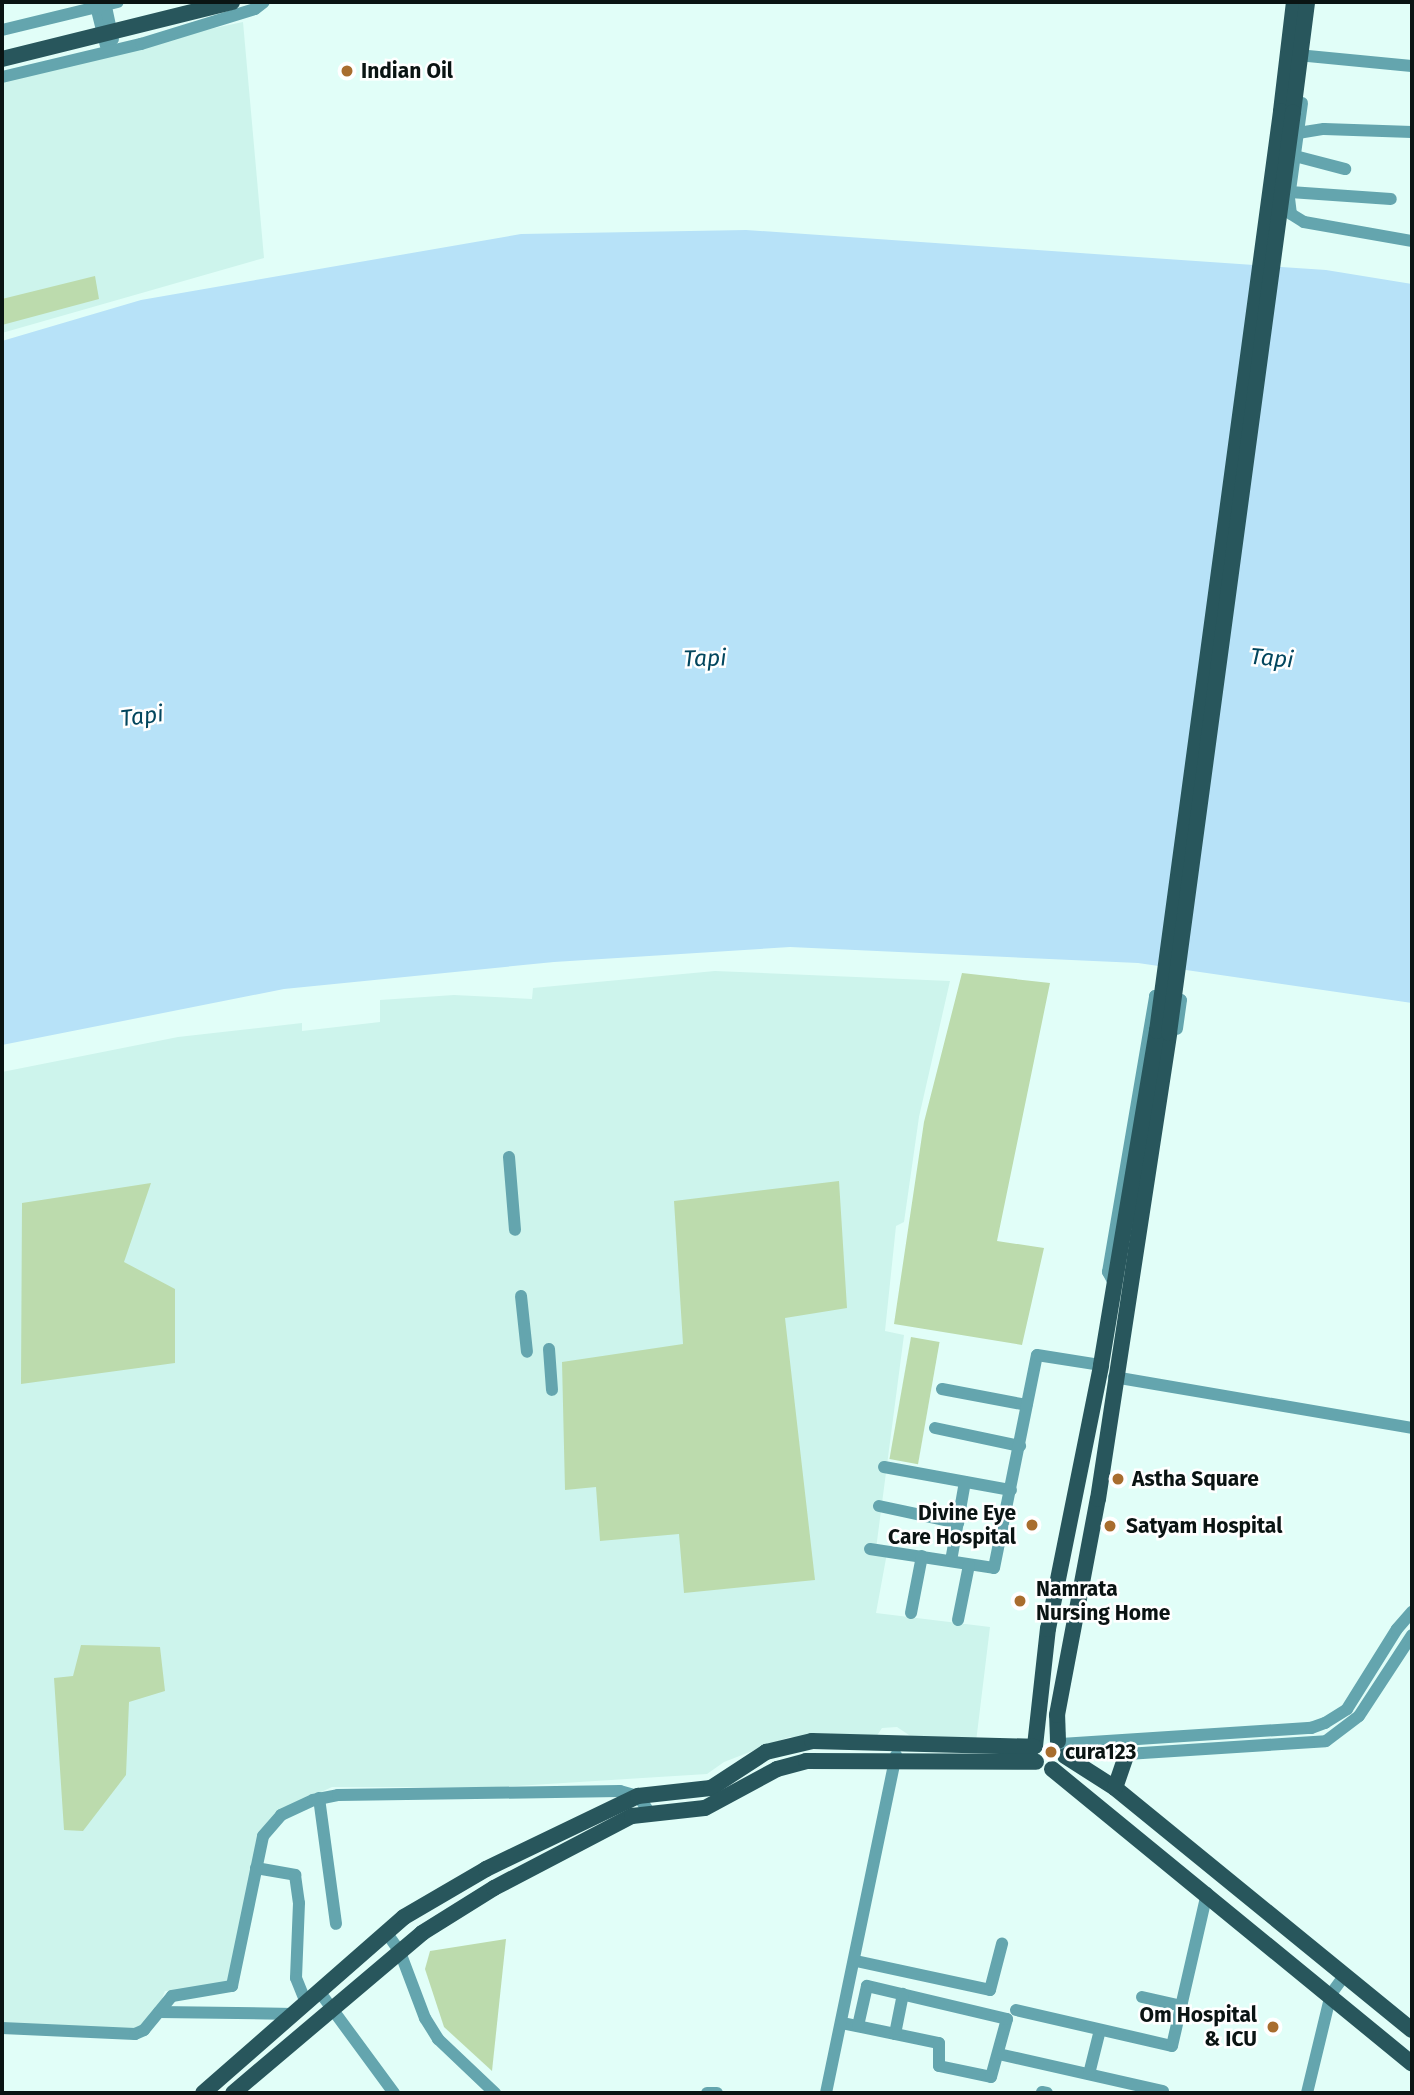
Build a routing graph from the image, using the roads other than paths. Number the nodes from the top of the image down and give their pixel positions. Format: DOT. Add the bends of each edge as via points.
graph roads {
  1 [pos="201,2"];
  2 [pos="232,2"];
  3 [pos="263,2"];
  4 [pos="1294,2"];
  5 [pos="1307,2"];
  6 [pos="1315,2"];
  7 [pos="104,3"];
  8 [pos="2,30"];
  9 [pos="109,45"];
  10 [pos="2,51"];
  11 [pos="1308,56"];
  12 [pos="2,59"];
  13 [pos="1412,66"];
  14 [pos="2,71"];
  15 [pos="2,77"];
  16 [pos="1287,112"];
  17 [pos="1412,132"];
  18 [pos="1298,133"];
  19 [pos="1295,156"];
  20 [pos="1345,169"];
  21 [pos="1290,192"];
  22 [pos="1391,200"];
  23 [pos="1412,241"];
  24 [pos="509,1157"];
  25 [pos="515,1230"];
  26 [pos="1121,1287"];
  27 [pos="521,1296"];
  28 [pos="549,1349"];
  29 [pos="527,1352"];
  30 [pos="1105,1372"];
  31 [pos="942,1389"];
  32 [pos="552,1390"];
  33 [pos="1027,1405"];
  34 [pos="934,1428"];
  35 [pos="1412,1428"];
  36 [pos="1020,1446"];
  37 [pos="884,1467"];
  38 [pos="965,1482"];
  39 [pos="1011,1490"];
  40 [pos="879,1506"];
  41 [pos="958,1523"];
  42 [pos="870,1549"];
  43 [pos="922,1556"];
  44 [pos="951,1561"];
  45 [pos="969,1565"];
  46 [pos="1412,1612"];
  47 [pos="911,1613"];
  48 [pos="958,1620"];
  49 [pos="1412,1635"];
  50 [pos="1183,1737"];
  51 [pos="894,1742"];
  52 [pos="1062,1748"];
  53 [pos="1184,1751"];
  54 [pos="1035,1752"];
  55 [pos="1127,1754"];
  56 [pos="897,1762"];
  57 [pos="1052,1769"];
  58 [pos="1115,1788"];
  59 [pos="638,1796"];
  60 [pos="319,1798"];
  61 [pos="650,1814"];
  62 [pos="256,1868"];
  63 [pos="1207,1893"];
  64 [pos="336,1924"];
  65 [pos="386,1932"];
  66 [pos="1002,1944"];
  67 [pos="400,1952"];
  68 [pos="856,1961"];
  69 [pos="1345,1975"];
  70 [pos="319,1991"];
  71 [pos="903,1994"];
  72 [pos="1331,1994"];
  73 [pos="1142,1997"];
  74 [pos="1182,2007"];
  75 [pos="300,2008"];
  76 [pos="333,2009"];
  77 [pos="1016,2010"];
  78 [pos="159,2012"];
  79 [pos="842,2023"];
  80 [pos="858,2026"];
  81 [pos="2,2028"];
  82 [pos="1100,2030"];
  83 [pos="1412,2030"];
  84 [pos="895,2034"];
  85 [pos="1003,2055"];
  86 [pos="1412,2064"];
  87 [pos="1089,2074"];
  88 [pos="1163,2091"];
  89 [pos="203,2093"];
  90 [pos="233,2093"];
  91 [pos="394,2093"];
  92 [pos="495,2093"];
  93 [pos="707,2093"];
  94 [pos="717,2093"];
  95 [pos="826,2093"];
  96 [pos="1307,2093"];
  1 -- 10 [label="main road"];
  2 -- 12 [label="main road, bridge"];
  3 -- 9 [label="street"];
  3 -- 15 [label="street" via="255,9 141,44"];
  4 -- 16 [label="main road"];
  5 -- 16 [label="main road"];
  6 -- 11 [label="street"];
  7 -- 8 [label="street"];
  7 -- 9 [label="street"];
  9 -- 14 [label="street"];
  11 -- 13 [label="street"];
  11 -- 18 [label="street"];
  16 -- 26 [label="main road, bridge" via="1163,1032"];
  17 -- 18 [label="street" via="1324,129"];
  18 -- 19 [label="street"];
  19 -- 20 [label="street"];
  19 -- 21 [label="street"];
  21 -- 22 [label="street"];
  21 -- 23 [label="street" via="1291,214 1304,222"];
  24 -- 25 [label="street"];
  26 -- 26 [label="street" via="1137,1277 1180,999 1153,998 1108,1272"];
  26 -- 30 [label="main road"];
  27 -- 29 [label="street"];
  28 -- 32 [label="street"];
  30 -- 33 [label="street" via="1039,1354"];
  30 -- 35 [label="street"];
  30 -- 52 [label="main road" via="1098,1499 1057,1715"];
  30 -- 54 [label="main road" via="1048,1629"];
  31 -- 33 [label="street"];
  33 -- 36 [label="street"];
  34 -- 36 [label="street"];
  36 -- 39 [label="street"];
  37 -- 38 [label="street"];
  38 -- 39 [label="street"];
  38 -- 41 [label="street"];
  39 -- 45 [label="street" via="996,1565 992,1570"];
  40 -- 41 [label="street"];
  41 -- 44 [label="street"];
  42 -- 43 [label="street"];
  43 -- 44 [label="street"];
  43 -- 47 [label="street"];
  44 -- 45 [label="street"];
  45 -- 48 [label="street"];
  46 -- 50 [label="street" via="1336,1718 1311,1728"];
  49 -- 53 [label="street" via="1359,1716 1337,1736 1313,1743"];
  50 -- 52 [label="street"];
  50 -- 53 [label="street"];
  51 -- 54 [label="main road"];
  51 -- 56 [label="street"];
  51 -- 59 [label="main road" via="812,1741 783,1746 711,1788"];
  52 -- 54 [label="main road" via="1043,1739"];
  52 -- 55 [label="street"];
  52 -- 57 [label="main road"];
  52 -- 58 [label="main road"];
  53 -- 55 [label="street"];
  54 -- 56 [label="main road"];
  54 -- 57 [label="main road"];
  55 -- 58 [label="main road"];
  56 -- 61 [label="main road" via="806,1760 777,1769 705,1808"];
  56 -- 68 [label="street"];
  57 -- 63 [label="main road"];
  58 -- 69 [label="main road"];
  59 -- 60 [label="street" via="620,1791"];
  59 -- 61 [label="street"];
  59 -- 65 [label="main road" via="486,1869"];
  60 -- 62 [label="street" via="271,1823"];
  60 -- 64 [label="street"];
  61 -- 67 [label="main road" via="632,1816 494,1888"];
  62 -- 75 [label="street" via="295,1875"];
  62 -- 78 [label="street" via="232,1986 176,1994"];
  63 -- 72 [label="main road"];
  63 -- 74 [label="street"];
  65 -- 67 [label="street"];
  65 -- 70 [label="main road"];
  66 -- 68 [label="street" via="990,1990"];
  67 -- 76 [label="main road"];
  67 -- 92 [label="street" via="425,2018 438,2039"];
  68 -- 79 [label="street"];
  69 -- 72 [label="street"];
  69 -- 83 [label="main road"];
  70 -- 75 [label="main road"];
  70 -- 76 [label="street"];
  71 -- 80 [label="street" via="866,1986"];
  71 -- 84 [label="street"];
  71 -- 84 [label="street" via="1006,2018 994,2075 939,2066 939,2043"];
  72 -- 86 [label="main road" via="1359,2024"];
  72 -- 96 [label="street"];
  73 -- 74 [label="street"];
  74 -- 82 [label="street" via="1172,2046"];
  75 -- 78 [label="street"];
  75 -- 89 [label="main road"];
  76 -- 90 [label="main road"];
  76 -- 91 [label="street"];
  77 -- 82 [label="street"];
  78 -- 81 [label="street" via="135,2034"];
  79 -- 80 [label="street"];
  79 -- 95 [label="street"];
  80 -- 84 [label="street"];
  82 -- 87 [label="street"];
  85 -- 87 [label="street"];
  87 -- 88 [label="street"];
  93 -- 94 [label="street"];
}
